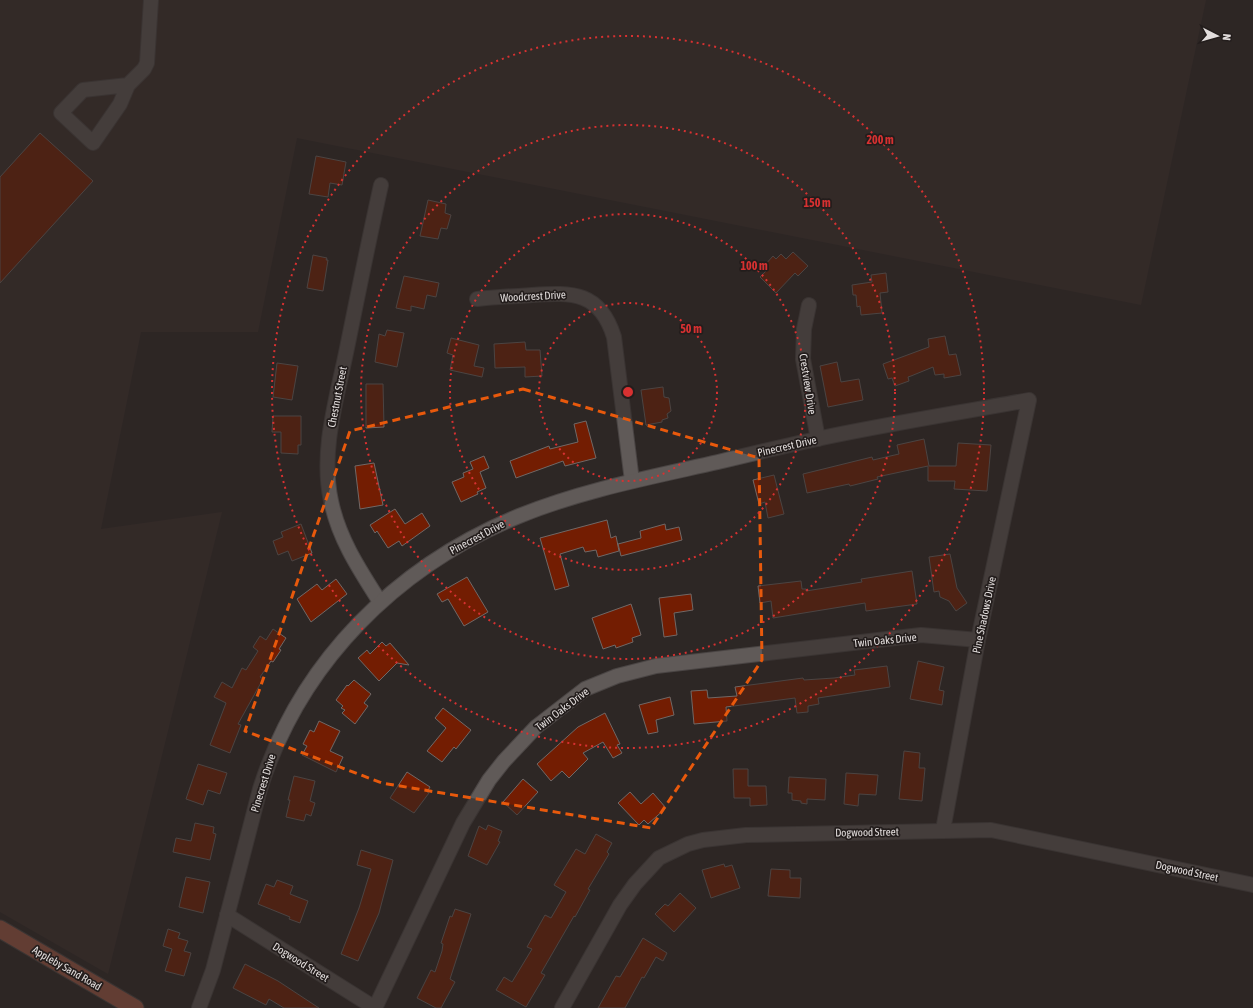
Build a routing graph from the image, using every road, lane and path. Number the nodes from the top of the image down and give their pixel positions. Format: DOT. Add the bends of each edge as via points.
graph roads {
  1 [pos="151,0"];
  2 [pos="128,85"];
  3 [pos="380,184"];
  4 [pos="477,299"];
  5 [pos="809,305"];
  6 [pos="1029,400"];
  7 [pos="818,439"];
  8 [pos="632,481"];
  9 [pos="380,602"];
  10 [pos="978,640"];
  11 [pos="943,830"];
  12 [pos="1253,885"];
  13 [pos="227,915"];
  14 [pos="0,929"];
  15 [pos="135,1008"];
  16 [pos="199,1008"];
  17 [pos="375,1008"];
  18 [pos="562,1008"];
  1 -- 2 [label="street" via="146,63 144,69"];
  2 -- 2 [label="street" via="83,90 61,113 93,144 120,104"];
  3 -- 9 [label="street, Chestnut Street" via="333,415 327,466 331,501 341,535"];
  4 -- 8 [label="street, Woodcrest Drive" via="570,294 590,301 606,316 614,337"];
  5 -- 7 [label="street, Crestview Drive" via="804,329 803,359"];
  6 -- 7 [label="street, Pinecrest Drive"];
  6 -- 10 [label="street, Pine Shadows Drive"];
  7 -- 8 [label="street, Pinecrest Drive"];
  8 -- 9 [label="street, Pinecrest Drive" via="521,515 492,528 428,564"];
  9 -- 13 [label="street, Pinecrest Drive" via="324,664 281,732 260,789"];
  10 -- 11 [label="street, Pine Shadows Drive"];
  10 -- 17 [label="street, Twin Oaks Drive" via="921,635 656,666 617,676 585,689 536,727 489,780 462,823"];
  11 -- 12 [label="street, Dogwood Street" via="1004,832"];
  11 -- 18 [label="street, Dogwood Street" via="746,835 703,840 672,851 659,858 620,905"];
  13 -- 16 [label="street, Pinecrest Drive" via="213,970"];
  13 -- 17 [label="street, Dogwood Street"];
  14 -- 15 [label="main road, Appleby Sand Road"];
}
